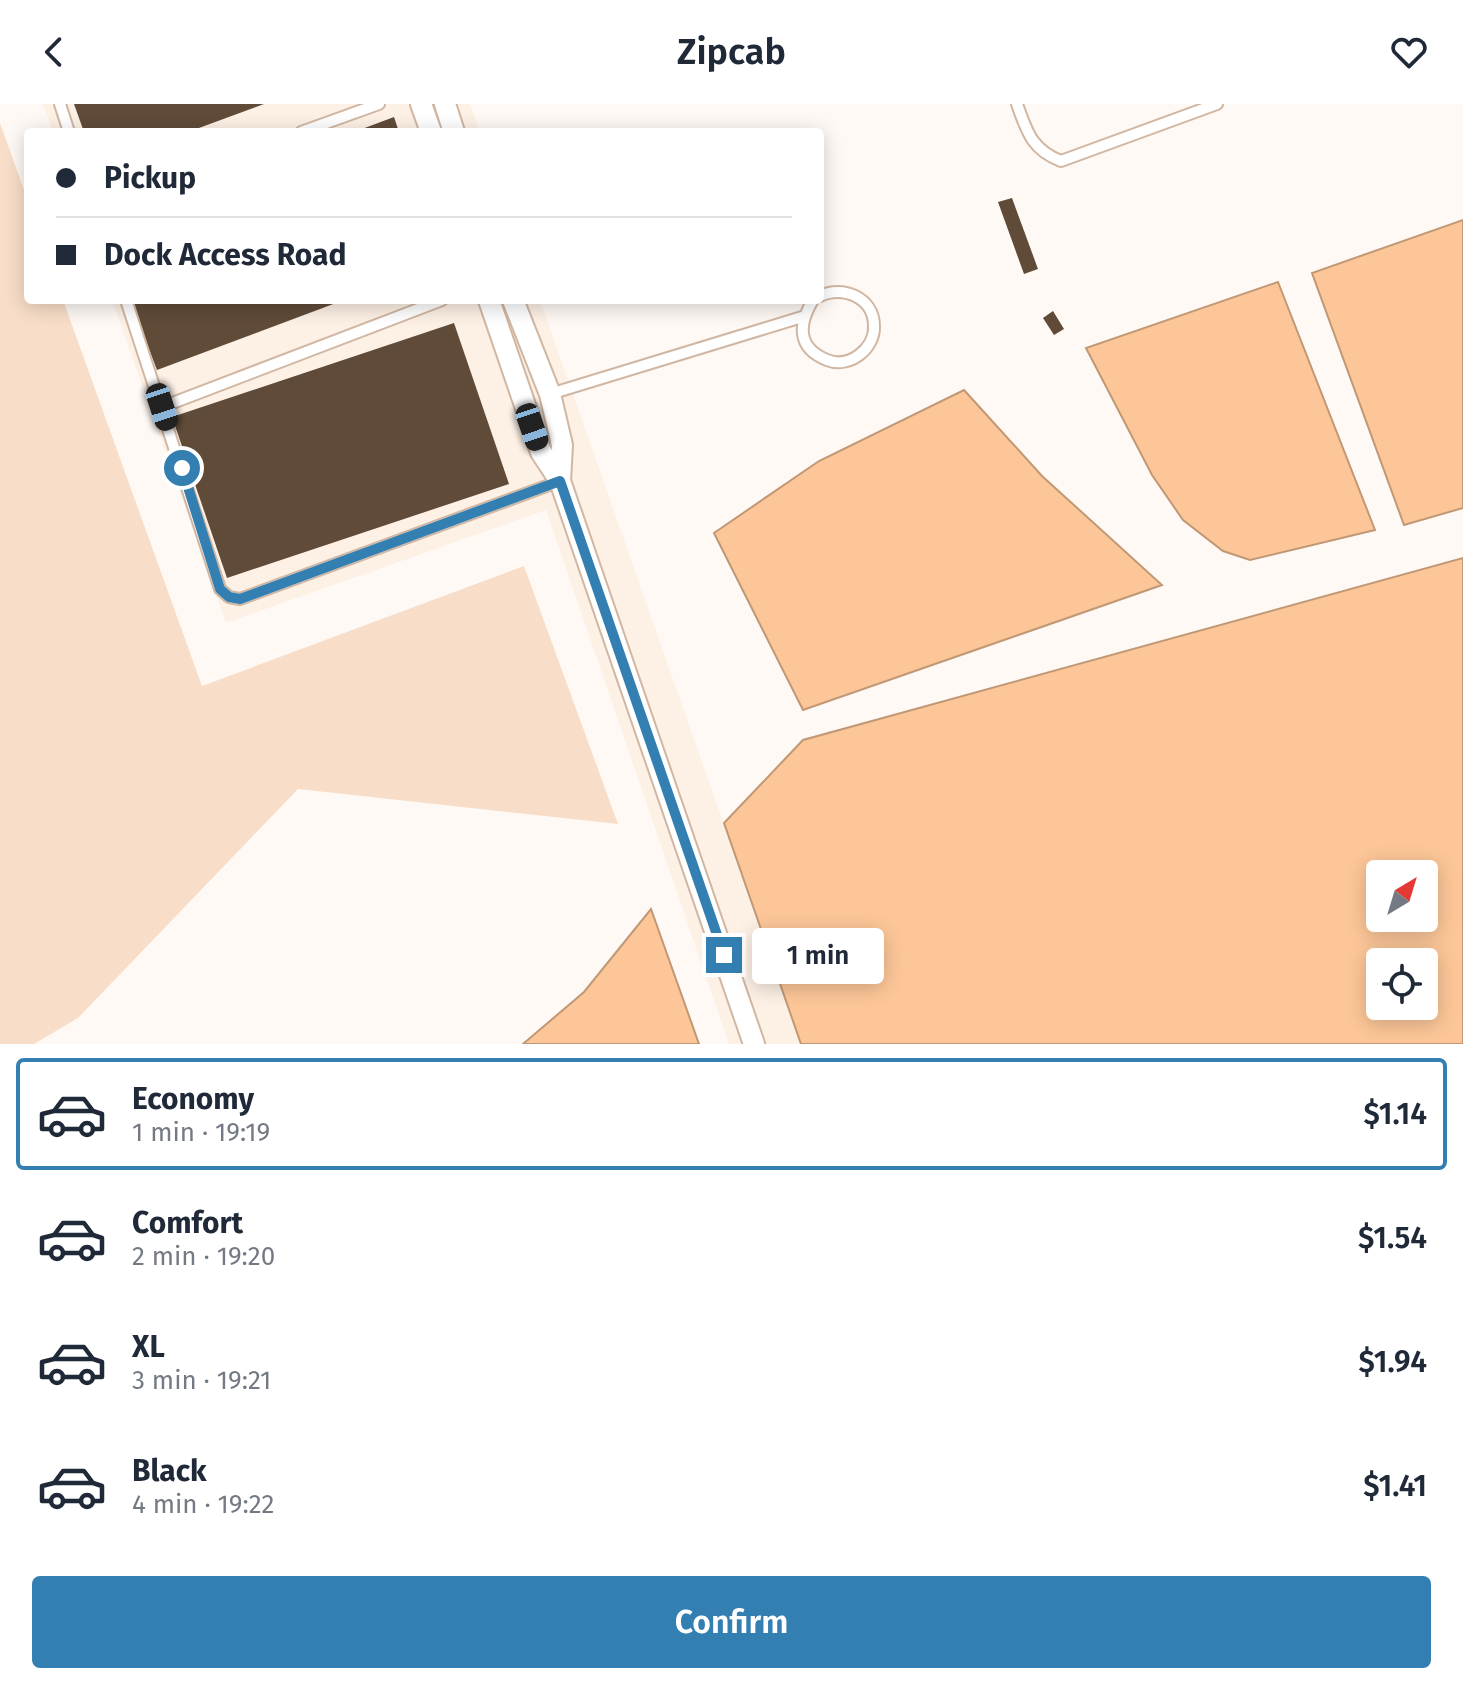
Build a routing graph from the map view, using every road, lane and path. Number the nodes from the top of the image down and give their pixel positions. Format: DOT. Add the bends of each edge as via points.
graph roads {
  1 [pos="60,104"];
  2 [pos="379,104"];
  3 [pos="421,104"];
  4 [pos="445,104"];
  5 [pos="1017,104"];
  6 [pos="1217,104"];
  7 [pos="68,128"];
  8 [pos="312,128"];
  9 [pos="430,128"];
  10 [pos="453,128"];
  11 [pos="824,294"];
  12 [pos="127,304"];
  13 [pos="432,304"];
  14 [pos="490,304"];
  15 [pos="515,304"];
  16 [pos="810,304"];
  17 [pos="802,317"];
  18 [pos="550,394"];
  19 [pos="162,407"];
  20 [pos="560,481"];
  21 [pos="754,1044"];
  1 -- 7 [label="lane"];
  2 -- 8 [label="lane"];
  3 -- 9 [label="street"];
  4 -- 10 [label="street"];
  5 -- 6 [label="lane" via="1030,141 1061,161"];
  11 -- 17 [label="lane" via="852,293 868,306 874,326 869,346 854,359 834,363 815,355 803,338"];
  12 -- 19 [label="lane"];
  13 -- 19 [label="lane"];
  14 -- 20 [label="street" via="541,452"];
  15 -- 18 [label="street"];
  16 -- 17 [label="lane"];
  17 -- 18 [label="lane"];
  18 -- 20 [label="street" via="562,445"];
  19 -- 20 [label="lane" via="220,589 229,597 240,599"];
  20 -- 21 [label="street"];
}
